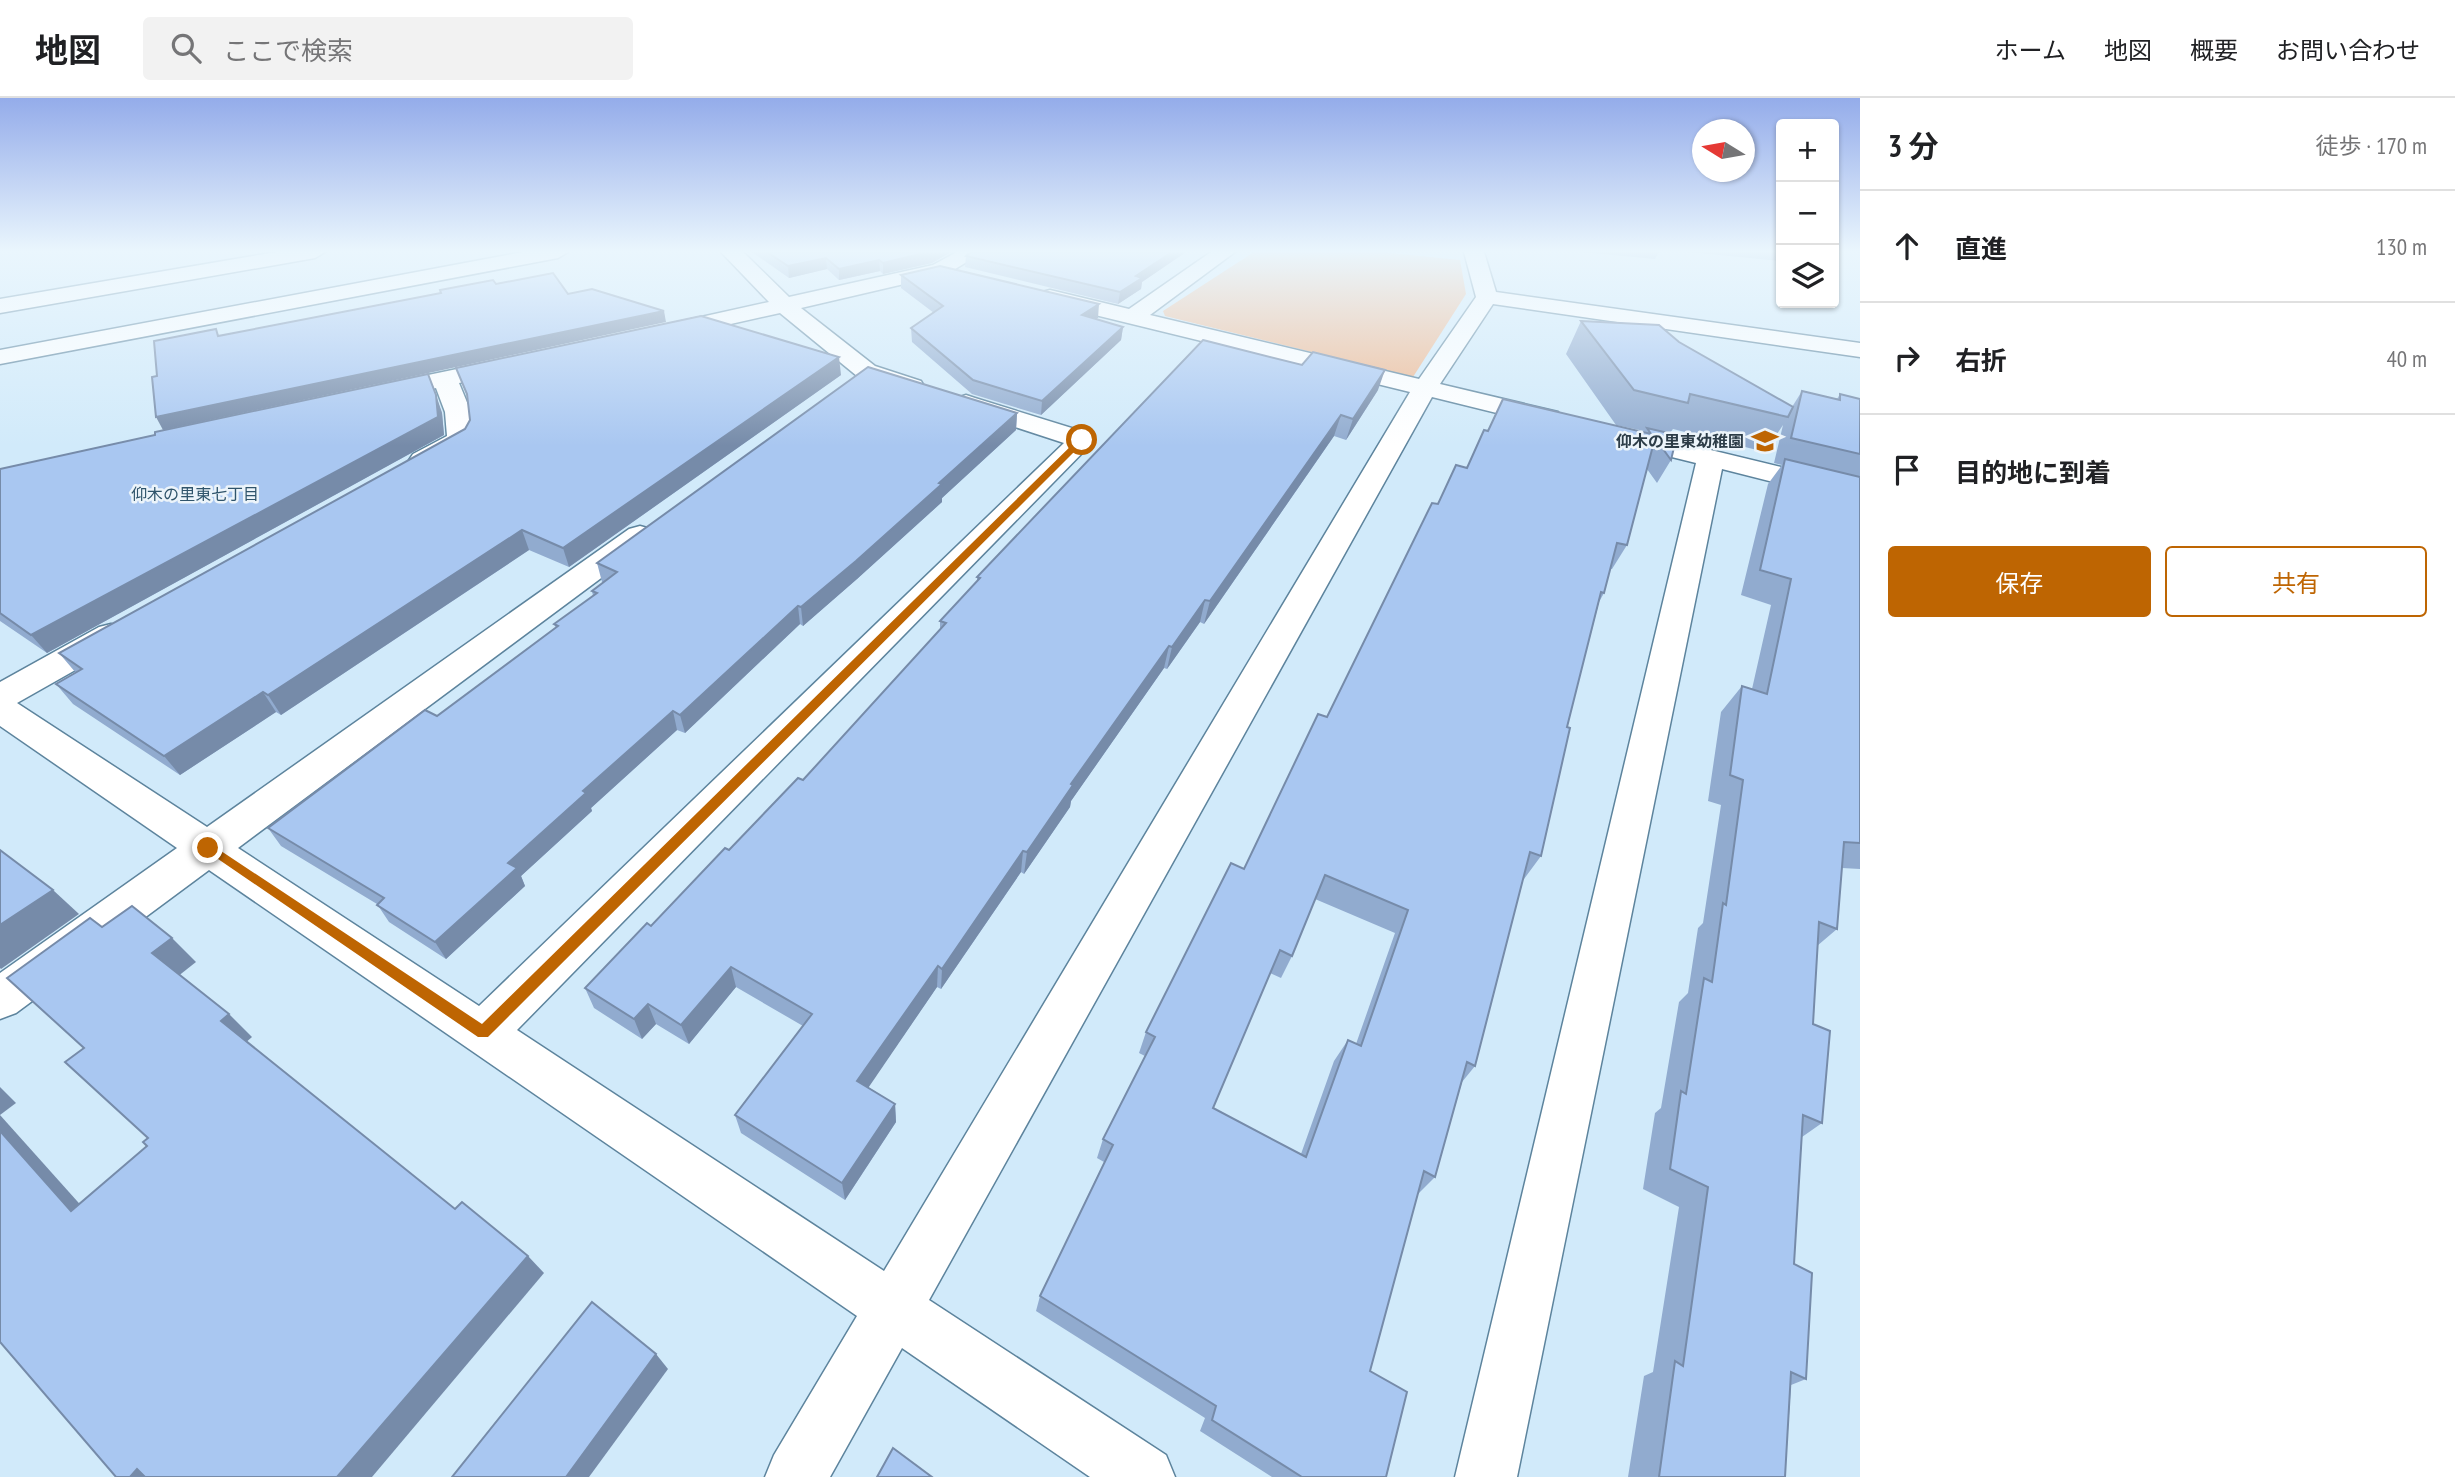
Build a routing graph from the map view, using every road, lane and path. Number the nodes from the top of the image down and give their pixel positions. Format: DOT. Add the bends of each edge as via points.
graph roads {
  1 [pos="218,316"];
  2 [pos="736,316"];
  3 [pos="795,316"];
  4 [pos="1125,316"];
  5 [pos="1474,316"];
  6 [pos="1623,316"];
  7 [pos="1131,318"];
  8 [pos="635,338"];
  9 [pos="1860,350"];
  10 [pos="0,357"];
  11 [pos="527,361"];
  12 [pos="445,379"];
  13 [pos="1425,388"];
  14 [pos="351,399"];
  15 [pos="1568,423"];
  16 [pos="1607,433"];
  17 [pos="1711,458"];
  18 [pos="401,473"];
  19 [pos="1860,495"];
  20 [pos="665,517"];
  21 [pos="134,622"];
  22 [pos="0,697"];
  23 [pos="0,709"];
  24 [pos="208,848"];
  25 [pos="0,999"];
  26 [pos="483,1033"];
  27 [pos="895,1310"];
  28 [pos="796,1477"];
  29 [pos="1144,1477"];
  30 [pos="1486,1477"];
  1 -- 10 [label="street"];
  2 -- 8 [label="street"];
  3 -- 26 [label="street" via="855,379 1082,440"];
  4 -- 7 [label="street"];
  5 -- 13 [label="street"];
  6 -- 9 [label="street"];
  7 -- 13 [label="street"];
  11 -- 12 [label="street"];
  12 -- 14 [label="street"];
  12 -- 18 [label="street" via="458,412 461,439"];
  13 -- 15 [label="street"];
  13 -- 27 [label="street"];
  16 -- 17 [label="street"];
  17 -- 19 [label="street"];
  17 -- 30 [label="street"];
  20 -- 24 [label="street"];
  21 -- 22 [label="street"];
  23 -- 24 [label="street"];
  24 -- 25 [label="street"];
  24 -- 26 [label="street"];
  26 -- 27 [label="street"];
  27 -- 28 [label="street"];
  27 -- 29 [label="street"];
}
